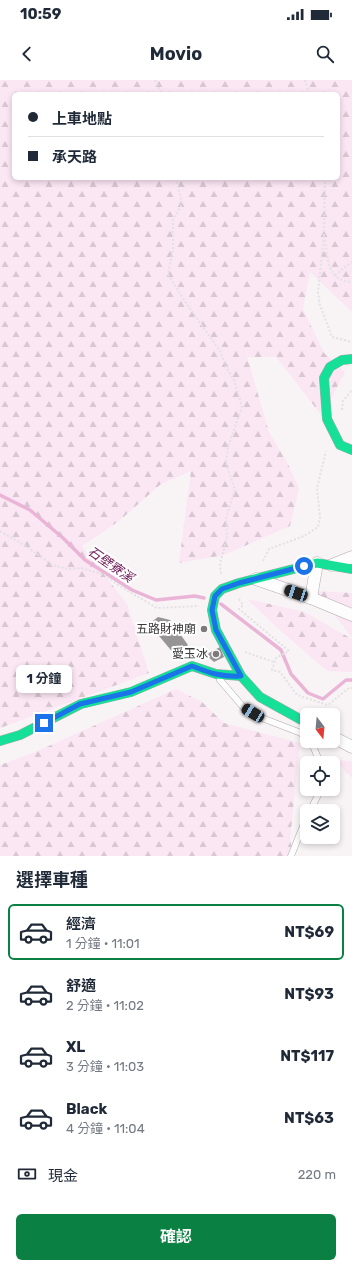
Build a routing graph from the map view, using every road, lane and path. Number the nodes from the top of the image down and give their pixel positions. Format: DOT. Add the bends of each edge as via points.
graph roads {
  1 [pos="155,80"];
  2 [pos="305,80"];
  3 [pos="161,92"];
  4 [pos="308,92"];
  5 [pos="176,180"];
  6 [pos="325,180"];
  7 [pos="324,236"];
  8 [pos="352,262"];
  9 [pos="335,275"];
  10 [pos="352,282"];
  11 [pos="352,342"];
  12 [pos="352,359"];
  13 [pos="352,390"];
  14 [pos="342,412"];
  15 [pos="333,432"];
  16 [pos="352,450"];
  17 [pos="0,531"];
  18 [pos="352,557"];
  19 [pos="316,563"];
  20 [pos="332,565"];
  21 [pos="352,569"];
  22 [pos="254,578"];
  23 [pos="222,589"];
  24 [pos="310,598"];
  25 [pos="239,609"];
  26 [pos="212,610"];
  27 [pos="352,615"];
  28 [pos="227,650"];
  29 [pos="274,662"];
  30 [pos="216,674"];
  31 [pos="241,676"];
  32 [pos="352,688"];
  33 [pos="300,719"];
  34 [pos="300,733"];
  35 [pos="340,741"];
  36 [pos="0,742"];
  37 [pos="352,747"];
  38 [pos="300,834"];
  39 [pos="291,856"];
  1 -- 3 [label="path"];
  2 -- 4 [label="path"];
  5 -- 23 [label="path" via="182,204 173,220 173,248 168,274 220,351 234,380 242,407 228,447 226,462 235,490 226,518 227,537 220,564"];
  6 -- 7 [label="path"];
  7 -- 9 [label="path" via="329,268"];
  7 -- 11 [label="path" via="318,292 320,305 332,337"];
  8 -- 9 [label="path"];
  9 -- 10 [label="path" via="343,282"];
  12 -- 15 [label="street" via="342,360 330,367 324,378 327,419"];
  13 -- 14 [label="path" via="343,401"];
  15 -- 16 [label="street" via="340,445"];
  15 -- 22 [label="path" via="316,488 320,518 318,527 304,536 269,549"];
  17 -- 26 [label="path" via="52,565 68,569 81,568 105,575 157,608 198,605"];
  18 -- 20 [label="street"];
  19 -- 20 [label="street"];
  19 -- 22 [label="street"];
  19 -- 24 [label="street"];
  20 -- 21 [label="street"];
  22 -- 23 [label="street"];
  22 -- 24 [label="street"];
  23 -- 26 [label="street" via="215,596"];
  24 -- 27 [label="street"];
  25 -- 29 [label="path" via="289,651 276,658"];
  26 -- 28 [label="street" via="216,630"];
  28 -- 29 [label="path" via="235,646 240,653"];
  28 -- 31 [label="street"];
  29 -- 32 [label="path" via="272,670 280,672 297,695 328,706"];
  30 -- 31 [label="street" via="226,677"];
  30 -- 34 [label="lane" via="244,708"];
  30 -- 36 [label="street" via="192,666 131,692 80,704 20,735"];
  31 -- 33 [label="street" via="260,697"];
  35 -- 37 [label="street"];
  38 -- 39 [label="lane"];
}
